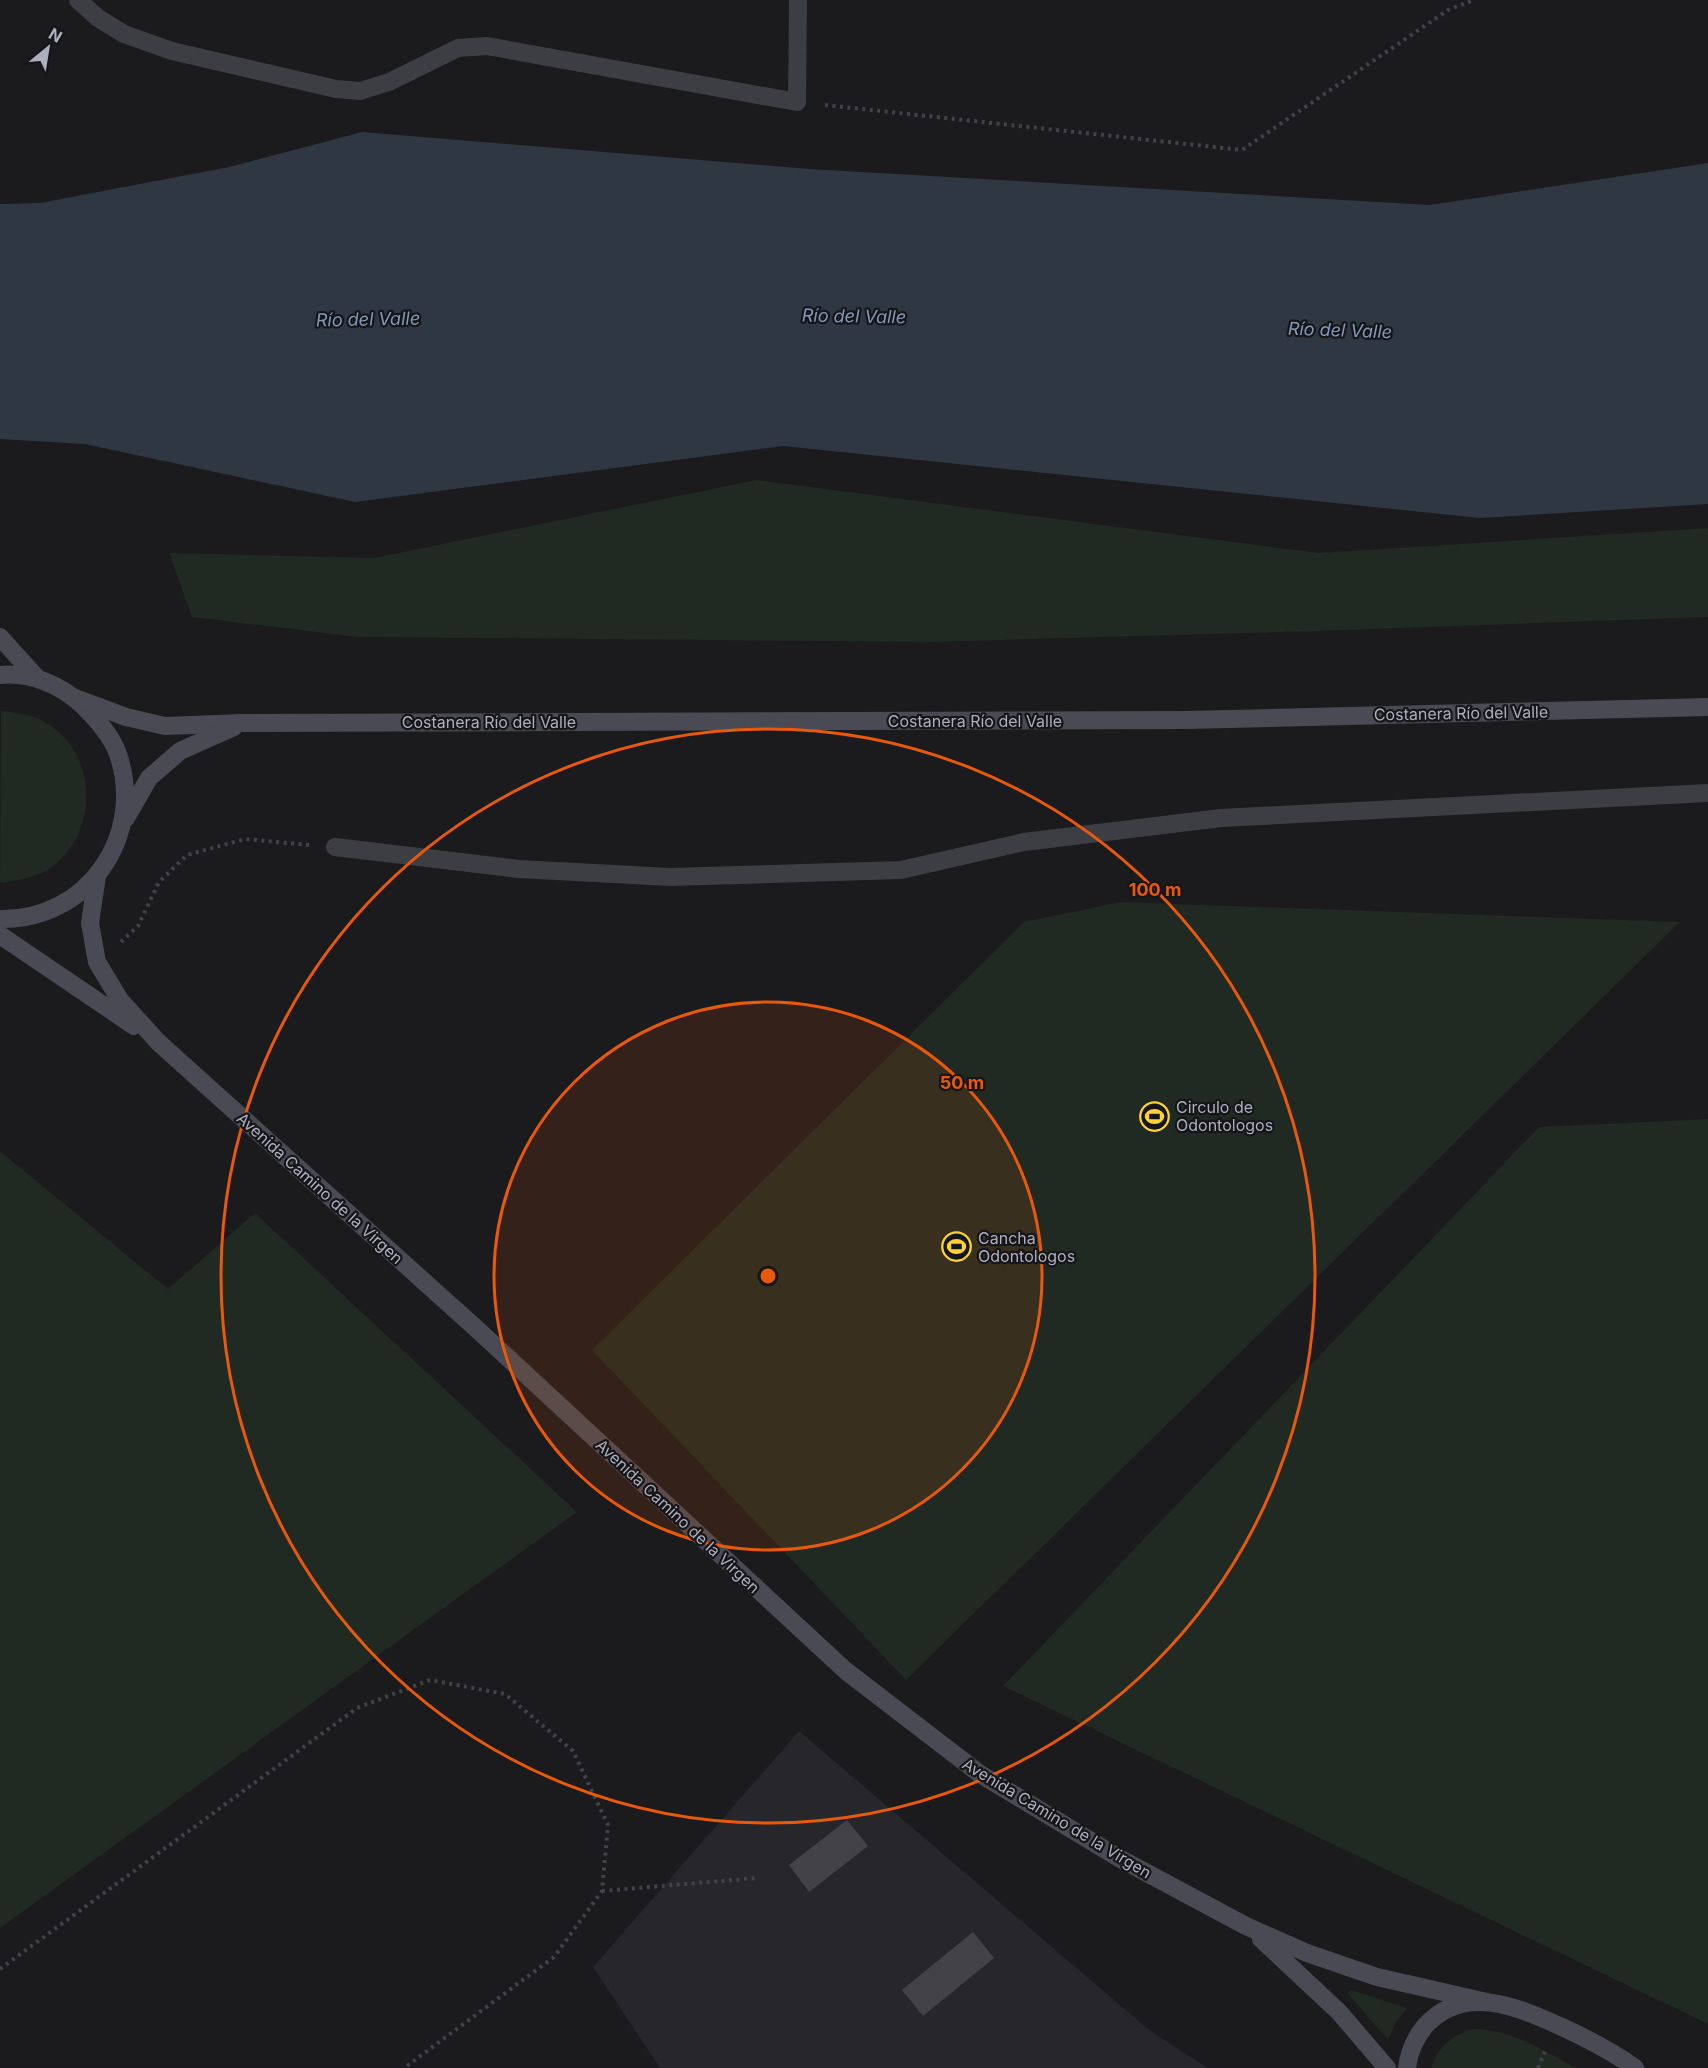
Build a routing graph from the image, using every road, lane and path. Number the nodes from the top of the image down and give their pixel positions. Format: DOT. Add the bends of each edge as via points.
graph roads {
  1 [pos="78,0"];
  2 [pos="798,0"];
  3 [pos="1474,0"];
  4 [pos="797,102"];
  5 [pos="0,637"];
  6 [pos="0,675"];
  7 [pos="38,679"];
  8 [pos="75,698"];
  9 [pos="1708,707"];
  10 [pos="242,723"];
  11 [pos="1708,793"];
  12 [pos="123,822"];
  13 [pos="335,847"];
  14 [pos="97,876"];
  15 [pos="0,919"];
  16 [pos="0,935"];
  17 [pos="98,962"];
  18 [pos="158,1042"];
  19 [pos="757,1878"];
  20 [pos="602,1892"];
  21 [pos="1246,1926"];
  22 [pos="0,1970"];
  23 [pos="1487,2002"];
  24 [pos="404,2068"];
  25 [pos="1387,2068"];
  26 [pos="1407,2068"];
  27 [pos="1635,2068"];
  1 -- 4 [label="street" via="124,34 172,51 336,89 360,91 390,82 458,48 487,46"];
  2 -- 4 [label="street"];
  3 -- 4 [label="path" via="1448,10 1242,150"];
  5 -- 7 [label="main road"];
  6 -- 7 [label="main road"];
  7 -- 8 [label="main road"];
  8 -- 10 [label="main road, Costanera Río del Valle" via="165,726"];
  8 -- 12 [label="main road" via="100,723 117,753 125,787"];
  9 -- 10 [label="main road, Costanera Río del Valle" via="1176,720"];
  10 -- 12 [label="main road, Costanera Río del Valle" via="180,751 149,778"];
  11 -- 13 [label="street" via="1221,818 1024,842 901,870 670,877 519,869"];
  12 -- 14 [label="main road" via="113,851"];
  13 -- 17 [label="path" via="245,839 187,855 159,882 138,926"];
  14 -- 15 [label="main road" via="70,900 38,915"];
  14 -- 17 [label="main road, Avenida Camino de la Virgen" via="90,923"];
  16 -- 18 [label="main road, Avenida Camino de la Virgen"];
  17 -- 18 [label="main road, Avenida Camino de la Virgen" via="120,1000"];
  18 -- 21 [label="main road, Avenida Camino de la Virgen" via="479,1331 846,1671 980,1774 1119,1858"];
  19 -- 20 [label="path"];
  20 -- 22 [label="path" via="608,1825 573,1751 505,1694 430,1680 357,1708"];
  20 -- 24 [label="path" via="554,1957"];
  21 -- 23 [label="main road, Avenida Camino de la Virgen" via="1307,1953 1377,1977"];
  21 -- 25 [label="main road, Avenida Camino de la Virgen" via="1340,2013"];
  23 -- 26 [label="main road" via="1466,2003 1431,2019 1412,2046"];
  23 -- 27 [label="main road, Avenida Camino de la Virgen" via="1532,2013 1592,2041"];
}
